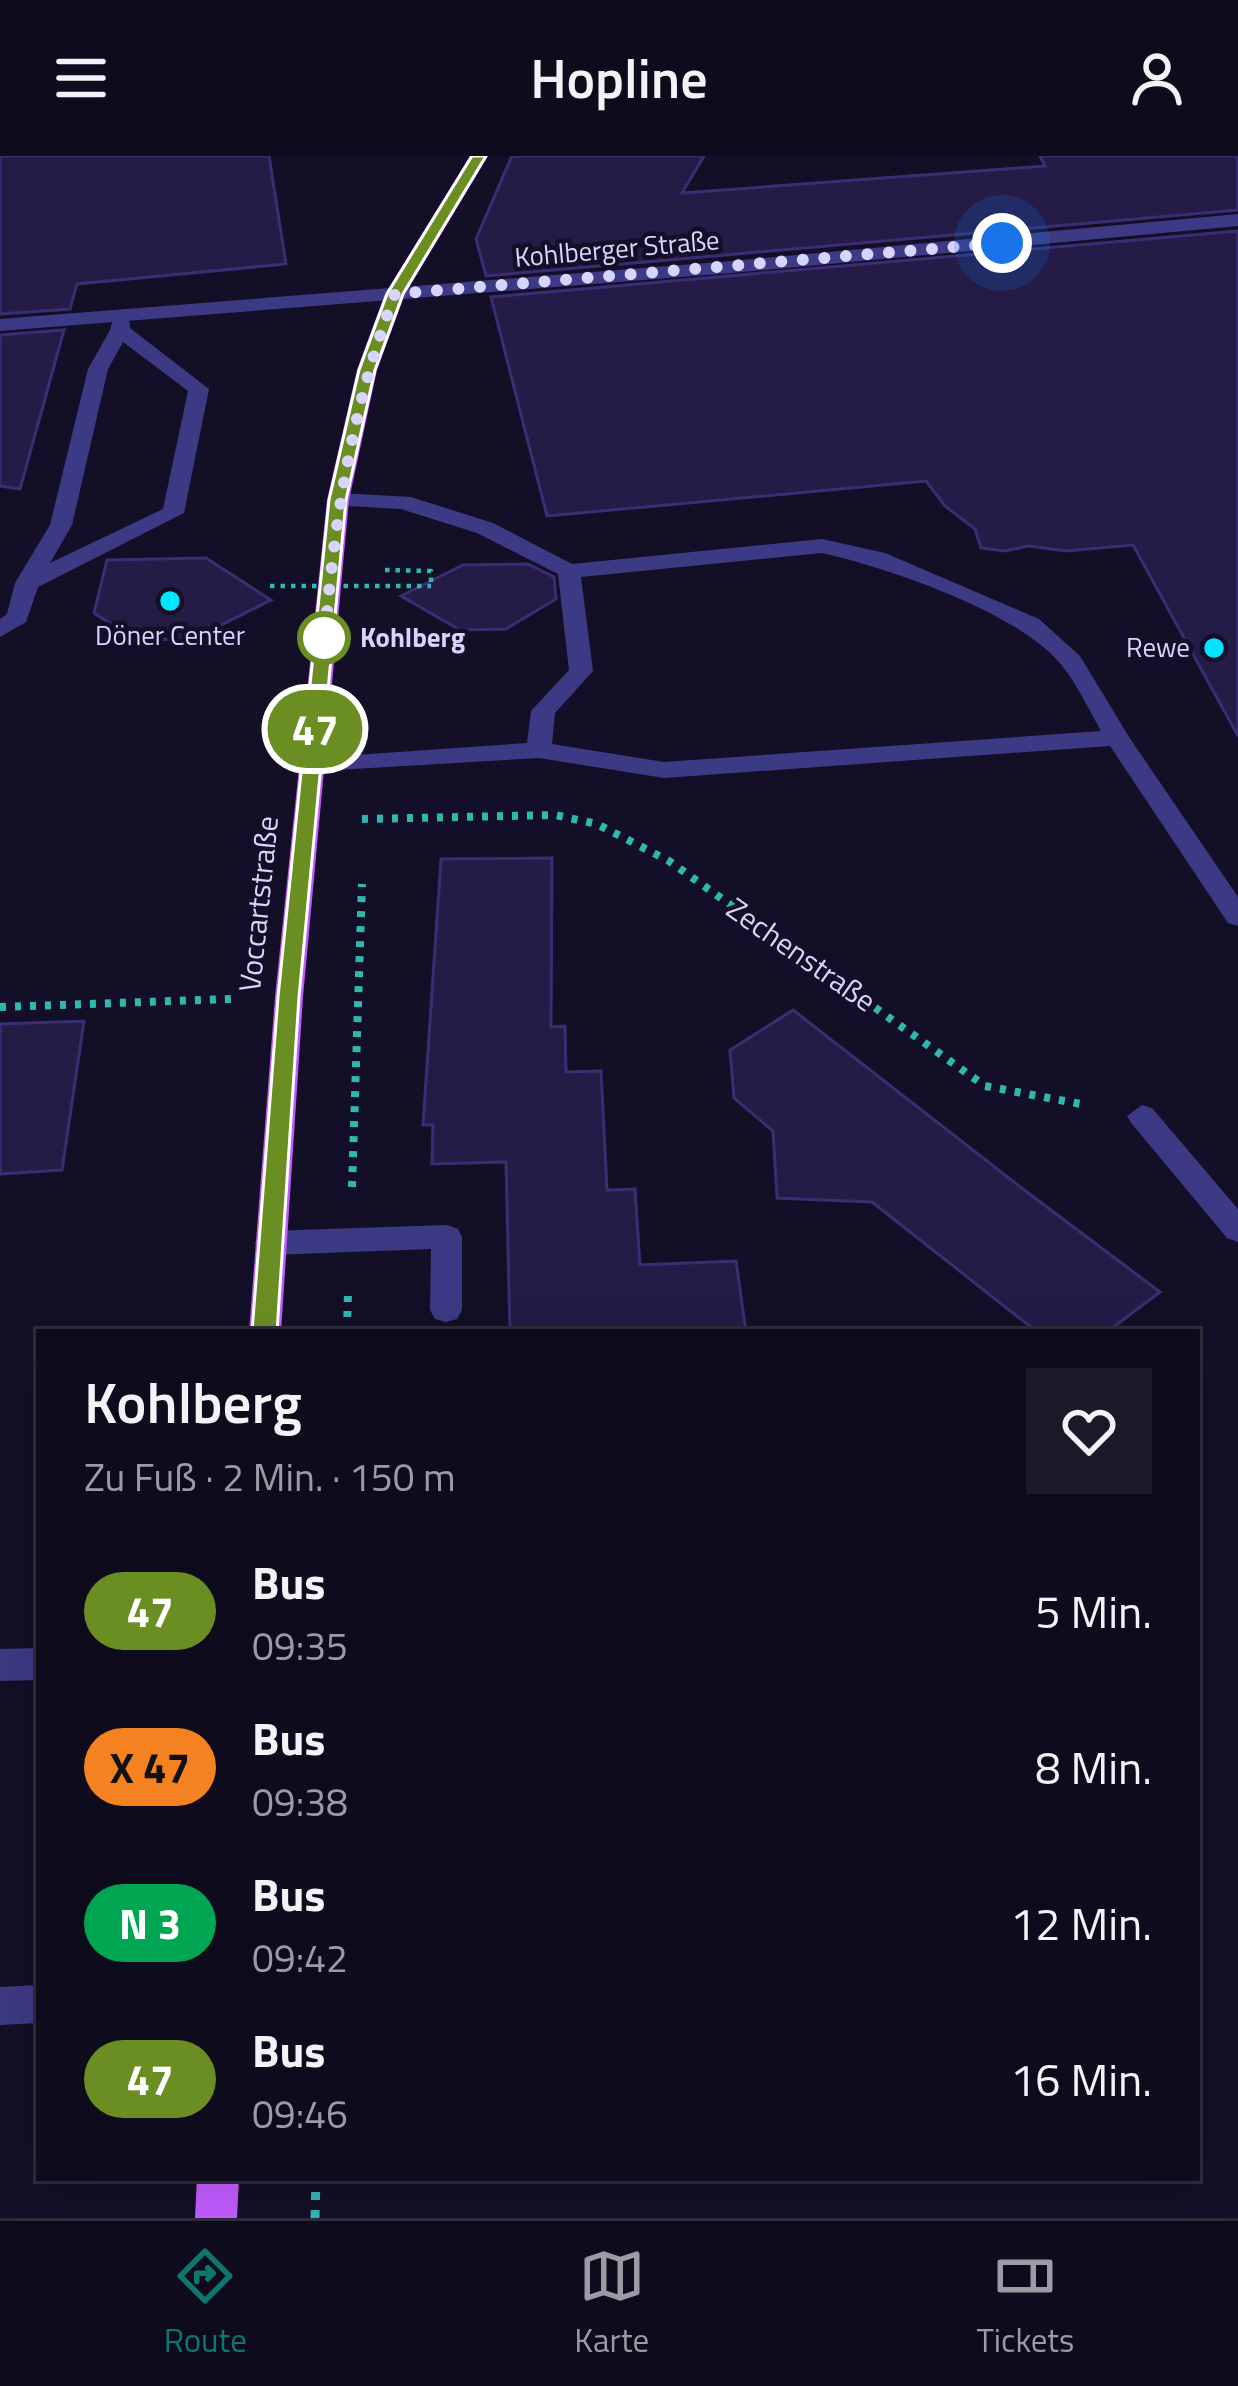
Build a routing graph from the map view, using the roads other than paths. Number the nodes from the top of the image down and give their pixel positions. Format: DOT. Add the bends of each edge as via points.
graph roads {
  1 [pos="479,156"];
  2 [pos="1238,220"];
  3 [pos="395,294"];
  4 [pos="121,323"];
  5 [pos="0,325"];
  6 [pos="338,500"];
  7 [pos="568,571"];
  8 [pos="27,583"];
  9 [pos="0,631"];
  10 [pos="1117,738"];
  11 [pos="539,750"];
  12 [pos="312,766"];
  13 [pos="1238,917"];
  14 [pos="1142,1116"];
  15 [pos="1238,1230"];
  16 [pos="270,1243"];
  17 [pos="446,1310"];
  18 [pos="265,1329"];
  19 [pos="36,1664"];
  20 [pos="0,1666"];
  21 [pos="36,2004"];
  22 [pos="0,2006"];
  23 [pos="218,2181"];
  24 [pos="216,2218"];
  1 -- 3 [label="main road, Voccartstraße"];
  2 -- 3 [label="street, Kohlberger Straße"];
  3 -- 4 [label="street, Kohlberger Straße"];
  3 -- 6 [label="main road, Voccartstraße" via="367,370"];
  4 -- 5 [label="street, Kohlberger Straße"];
  4 -- 8 [label="street" via="98,369 62,525"];
  4 -- 8 [label="street" via="199,389 173,513"];
  6 -- 7 [label="street" via="403,502 485,528"];
  6 -- 12 [label="main road, Voccartstraße"];
  7 -- 10 [label="street" via="822,545 877,558 1031,624 1072,661"];
  7 -- 11 [label="street" via="581,670 542,711"];
  8 -- 9 [label="street" via="18,617"];
  10 -- 11 [label="street" via="664,770"];
  10 -- 13 [label="street"];
  11 -- 12 [label="street"];
  12 -- 16 [label="main road, Voccartstraße"];
  14 -- 15 [label="street"];
  16 -- 17 [label="street" via="447,1237"];
  16 -- 18 [label="main road, Voccartstraße"];
  19 -- 20 [label="street"];
  21 -- 22 [label="street"];
  23 -- 24 [label="main road"];
}
